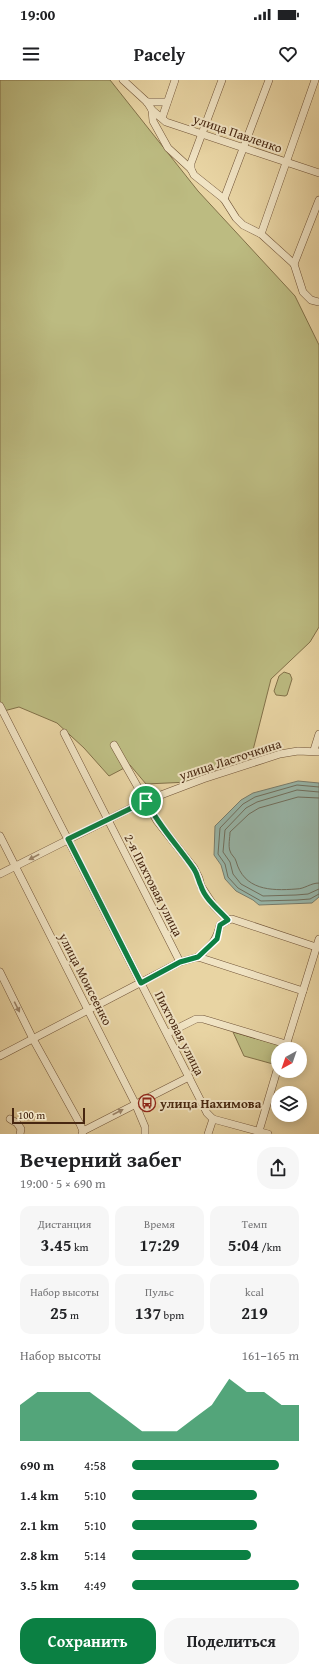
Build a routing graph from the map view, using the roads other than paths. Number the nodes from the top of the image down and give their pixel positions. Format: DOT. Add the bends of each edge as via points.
graph roads {
  1 [pos="175,80"];
  2 [pos="222,80"];
  3 [pos="268,80"];
  4 [pos="315,80"];
  5 [pos="126,81"];
  6 [pos="147,102"];
  7 [pos="167,102"];
  8 [pos="152,110"];
  9 [pos="162,118"];
  10 [pos="202,134"];
  11 [pos="244,148"];
  12 [pos="286,162"];
  13 [pos="191,169"];
  14 [pos="319,173"];
  15 [pos="224,199"];
  16 [pos="319,200"];
  17 [pos="261,234"];
  18 [pos="294,264"];
  19 [pos="319,302"];
  20 [pos="0,706"];
  21 [pos="2,715"];
  22 [pos="64,733"];
  23 [pos="319,734"];
  24 [pos="114,745"];
  25 [pos="317,751"];
  26 [pos="146,801"];
  27 [pos="107,820"];
  28 [pos="0,836"];
  29 [pos="68,839"];
  30 [pos="16,866"];
  31 [pos="0,874"];
  32 [pos="228,920"];
  33 [pos="319,939"];
  34 [pos="316,947"];
  35 [pos="198,957"];
  36 [pos="180,962"];
  37 [pos="0,972"];
  38 [pos="141,983"];
  39 [pos="303,990"];
  40 [pos="89,1010"];
  41 [pos="168,1033"];
  42 [pos="33,1038"];
  43 [pos="274,1042"];
  44 [pos="287,1042"];
  45 [pos="0,1056"];
  46 [pos="189,1077"];
  47 [pos="275,1078"];
  48 [pos="135,1104"];
  49 [pos="10,1119"];
  50 [pos="213,1119"];
  51 [pos="259,1131"];
  52 [pos="83,1132"];
  53 [pos="20,1134"];
  54 [pos="145,1134"];
  55 [pos="208,1134"];
  56 [pos="268,1134"];
  1 -- 7 [label="street"];
  2 -- 10 [label="street"];
  3 -- 11 [label="street"];
  4 -- 12 [label="street"];
  5 -- 6 [label="street"];
  6 -- 7 [label="street"];
  6 -- 8 [label="street"];
  7 -- 9 [label="street"];
  8 -- 9 [label="street, улица Павленко"];
  8 -- 13 [label="street" via="153,121 161,138"];
  9 -- 10 [label="street, улица Павленко" via="166,122"];
  10 -- 11 [label="street, улица Павленко"];
  10 -- 13 [label="street"];
  11 -- 12 [label="street, улица Павленко"];
  11 -- 15 [label="street"];
  12 -- 14 [label="street, улица Павленко"];
  12 -- 17 [label="street"];
  13 -- 15 [label="street" via="194,175"];
  15 -- 17 [label="street" via="236,218"];
  16 -- 18 [label="street"];
  17 -- 18 [label="street"];
  18 -- 19 [label="street" via="303,292 311,300"];
  20 -- 21 [label="street, Пихтовая улица"];
  21 -- 29 [label="street, Пихтовая улица"];
  22 -- 27 [label="street, 2-я Пихтовая улица"];
  23 -- 25 [label="street"];
  24 -- 26 [label="street"];
  25 -- 26 [label="street, улица Ласточкина" via="280,754"];
  26 -- 27 [label="street, улица Ласточкина"];
  26 -- 32 [label="street" via="157,821 194,868 201,886"];
  27 -- 29 [label="street, улица Ласточкина"];
  27 -- 36 [label="street, 2-я Пихтовая улица"];
  28 -- 30 [label="street, улица Моисеенко"];
  29 -- 30 [label="street, улица Ласточкина, one-way"];
  29 -- 38 [label="street, Пихтовая улица"];
  30 -- 31 [label="street, улица Ласточкина"];
  30 -- 40 [label="street, улица Моисеенко"];
  32 -- 34 [label="street" via="232,919"];
  32 -- 35 [label="street" via="220,925 217,939 213,944"];
  33 -- 34 [label="street"];
  34 -- 39 [label="street"];
  35 -- 36 [label="street"];
  35 -- 39 [label="street"];
  36 -- 38 [label="street"];
  37 -- 42 [label="street, one-way"];
  38 -- 40 [label="street"];
  38 -- 41 [label="street, Пихтовая улица"];
  39 -- 44 [label="street"];
  40 -- 42 [label="street"];
  40 -- 48 [label="street, улица Моисеенко"];
  41 -- 43 [label="street" via="203,1018"];
  41 -- 46 [label="street, Пихтовая улица"];
  42 -- 45 [label="street"];
  42 -- 52 [label="street"];
  46 -- 48 [label="street"];
  46 -- 50 [label="street, Пихтовая улица" via="207,1113"];
  47 -- 51 [label="street"];
  52 -- 48 [label="street, one-way"];
  48 -- 54 [label="street, улица Моисеенко" via="145,1127"];
  49 -- 53 [label="street" via="17,1123 21,1129"];
  50 -- 51 [label="street"];
  50 -- 55 [label="street"];
  51 -- 56 [label="street"];
}
